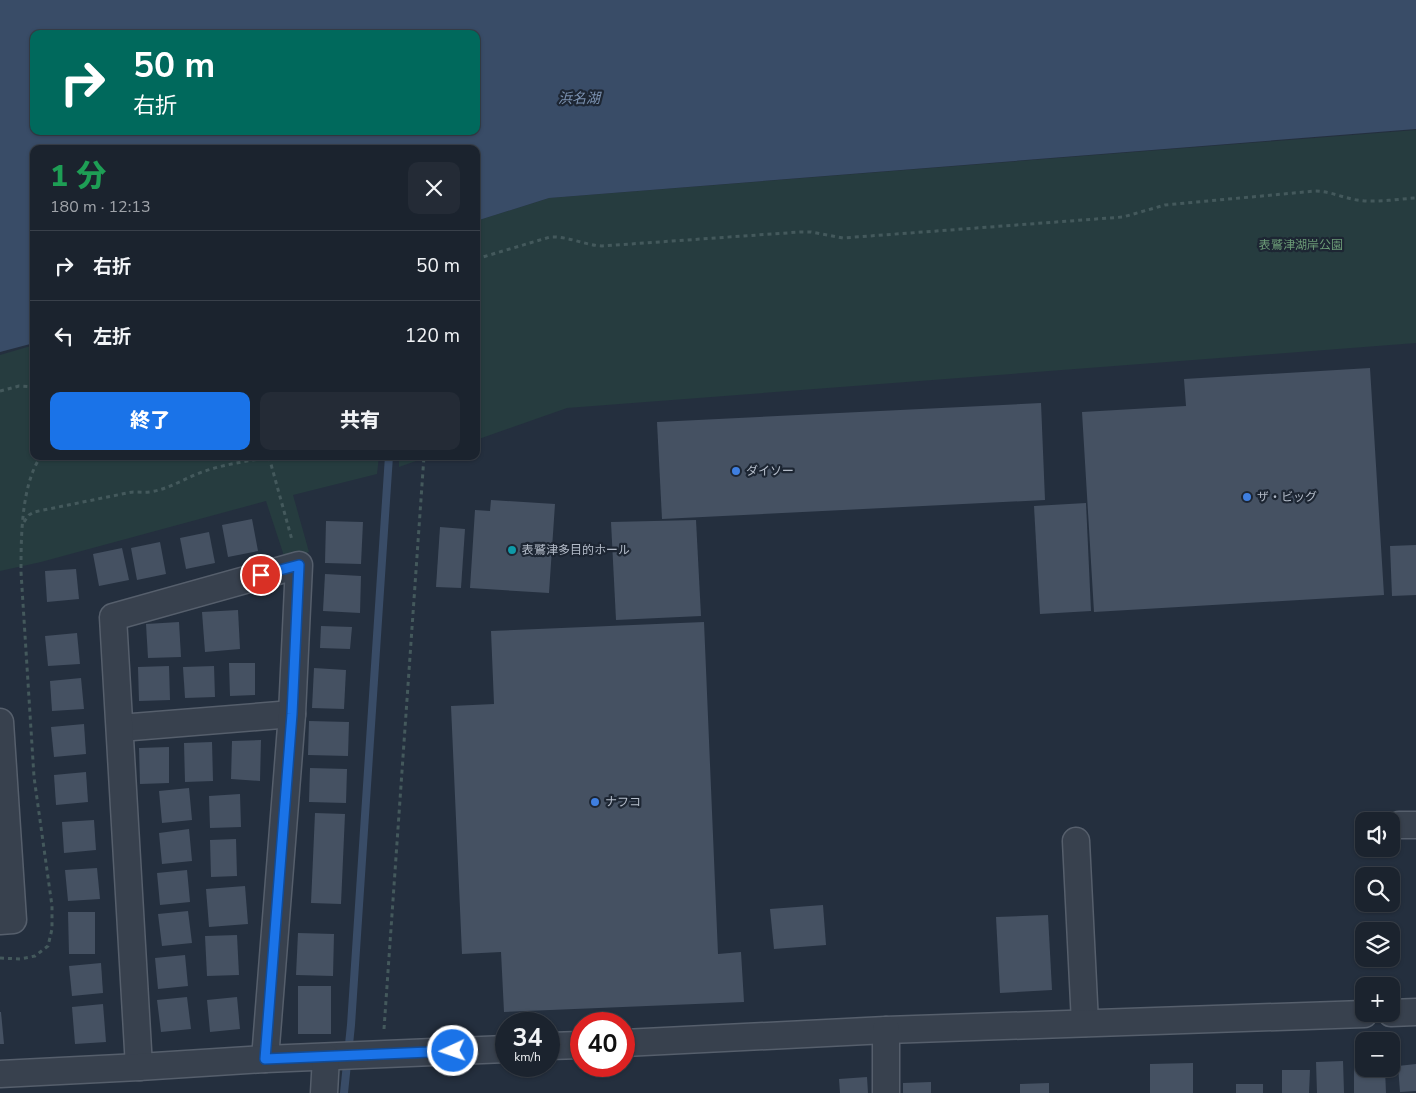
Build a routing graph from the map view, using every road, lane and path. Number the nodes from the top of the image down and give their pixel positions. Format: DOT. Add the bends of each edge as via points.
graph roads {
  1 [pos="1416,198"];
  2 [pos="480,258"];
  3 [pos="30,387"];
  4 [pos="0,391"];
  5 [pos="39,460"];
  6 [pos="254,460"];
  7 [pos="270,460"];
  8 [pos="424,460"];
  9 [pos="22,525"];
  10 [pos="299,565"];
  11 [pos="292,714"];
  12 [pos="0,722"];
  13 [pos="120,728"];
  14 [pos="1076,841"];
  15 [pos="0,920"];
  16 [pos="0,958"];
  17 [pos="1400,1012"];
  18 [pos="1416,1012"];
  19 [pos="1355,1014"];
  20 [pos="1085,1023"];
  21 [pos="886,1030"];
  22 [pos="635,1042"];
  23 [pos="495,1049"];
  24 [pos="383,1055"];
  25 [pos="326,1058"];
  26 [pos="265,1059"];
  27 [pos="139,1068"];
  28 [pos="0,1074"];
  29 [pos="324,1093"];
  30 [pos="886,1093"];
  1 -- 2 [label="path" via="1368,201 1315,191 1166,205 1123,217 844,238 800,232 592,246 550,237"];
  3 -- 4 [label="path"];
  5 -- 9 [label="path" via="30,480"];
  6 -- 9 [label="path" via="232,463 148,492 127,493 34,512"];
  7 -- 10 [label="path"];
  8 -- 24 [label="path"];
  9 -- 16 [label="path" via="21,572 30,735 52,906 52,929 48,946 35,956"];
  10 -- 11 [label="street"];
  10 -- 13 [label="street" via="113,617"];
  11 -- 13 [label="street"];
  11 -- 26 [label="street"];
  12 -- 15 [label="street" via="13,920"];
  13 -- 27 [label="street"];
  14 -- 20 [label="street"];
  17 -- 18 [label="street"];
  19 -- 20 [label="street"];
  20 -- 21 [label="street"];
  21 -- 22 [label="street"];
  21 -- 30 [label="street"];
  23 -- 24 [label="street"];
  24 -- 25 [label="street"];
  25 -- 26 [label="street"];
  25 -- 29 [label="street"];
  26 -- 27 [label="street"];
  27 -- 28 [label="street"];
}
